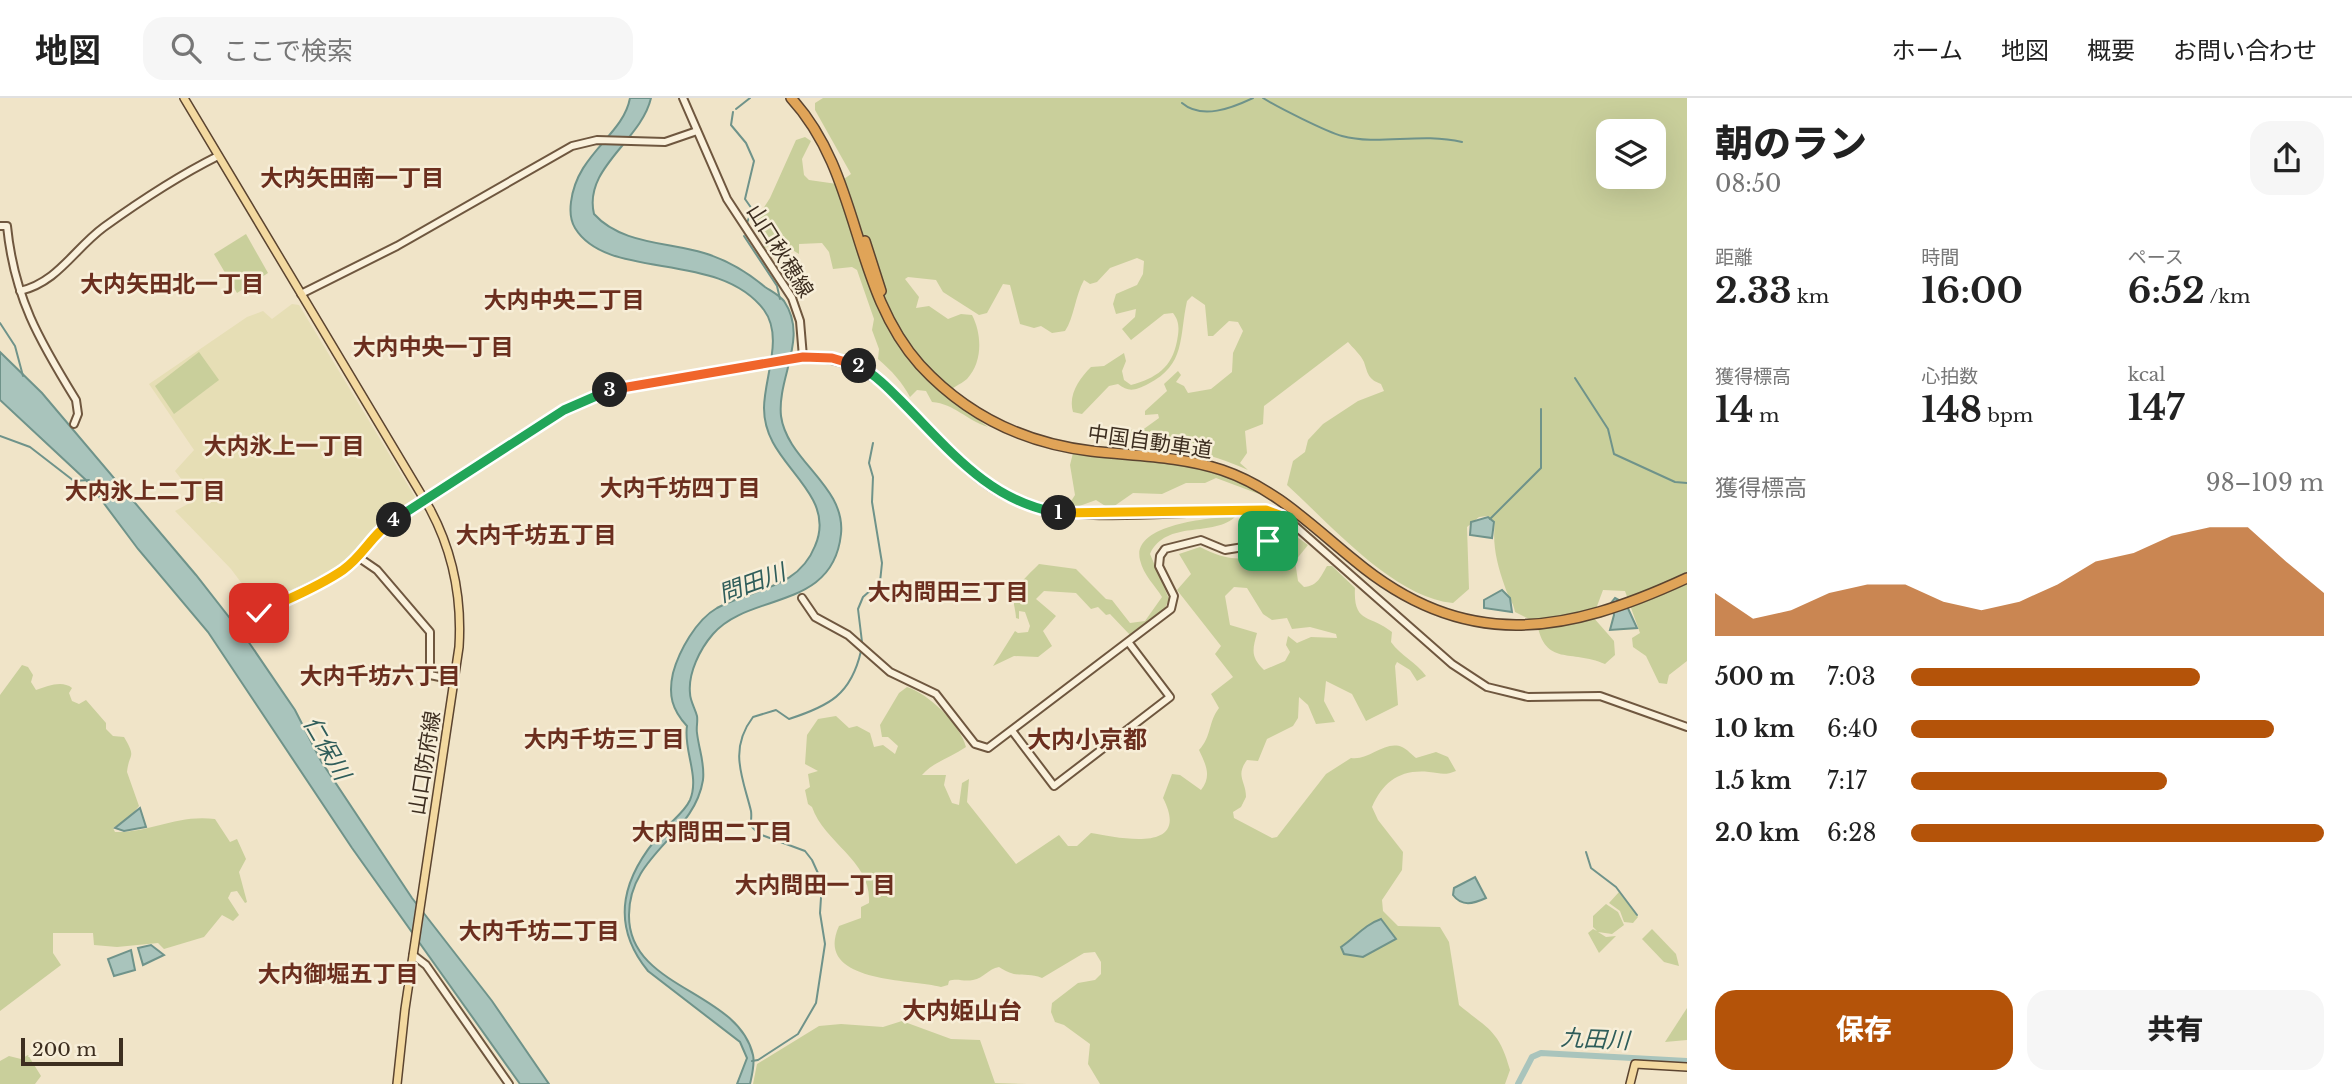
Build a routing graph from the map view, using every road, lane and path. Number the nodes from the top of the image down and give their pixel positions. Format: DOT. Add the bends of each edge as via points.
graph roads {
  1 [pos="184,98"];
  2 [pos="683,98"];
  3 [pos="791,98"];
  4 [pos="799,98"];
  5 [pos="696,131"];
  6 [pos="218,156"];
  7 [pos="0,226"];
  8 [pos="20,291"];
  9 [pos="301,294"];
  10 [pos="803,357"];
  11 [pos="74,424"];
  12 [pos="425,500"];
  13 [pos="1282,516"];
  14 [pos="358,557"];
  15 [pos="1687,572"];
  16 [pos="1687,578"];
  17 [pos="802,598"];
  18 [pos="1629,601"];
  19 [pos="1607,609"];
  20 [pos="240,626"];
  21 [pos="1129,643"];
  22 [pos="454,680"];
  23 [pos="1687,727"];
  24 [pos="1013,732"];
  25 [pos="413,955"];
  26 [pos="1687,1067"];
  27 [pos="397,1084"];
  28 [pos="509,1084"];
  29 [pos="1630,1084"];
  1 -- 6 [label="main road, 山口防府線"];
  2 -- 5 [label="street, 山口秋穂線"];
  3 -- 19 [label="highway, 中国自動車道" via="835,166 871,280 894,329 933,378 976,412 1050,444 1186,461 1243,478 1291,507 1378,579 1447,613 1497,624 1538,625"];
  4 -- 19 [label="highway, 中国自動車道" via="840,163 876,278 899,326 937,374 979,408 1051,439 1187,455 1244,473 1295,502 1387,579 1448,608 1530,620"];
  5 -- 9 [label="street" via="665,142 597,140 560,152 397,246"];
  5 -- 10 [label="street, 山口秋穂線" via="737,217 792,298 800,321"];
  6 -- 8 [label="street" via="103,227 47,282"];
  6 -- 9 [label="main road, 山口防府線"];
  7 -- 8 [label="street" via="7,226"];
  8 -- 11 [label="street" via="33,330 76,400"];
  9 -- 12 [label="main road, 山口防府線"];
  10 -- 12 [label="street" via="594,395"];
  10 -- 13 [label="street" via="832,358 865,370 979,479 1027,505 1069,513 1257,510"];
  12 -- 14 [label="street" via="372,536"];
  12 -- 22 [label="main road, 山口防府線" via="443,537 457,590 460,637"];
  13 -- 21 [label="street" via="1271,538 1262,544 1225,550 1201,540 1166,549 1159,566 1173,605"];
  13 -- 23 [label="street" via="1463,672 1487,687 1528,697 1600,696"];
  14 -- 20 [label="street" via="332,577"];
  14 -- 22 [label="street" via="377,570 430,632 430,674"];
  15 -- 18 [label="highway, 中国自動車道"];
  16 -- 18 [label="highway, 中国自動車道"];
  17 -- 24 [label="street" via="815,617 848,635 890,671 936,694 980,747 993,746"];
  18 -- 19 [label="highway, 中国自動車道"];
  21 -- 24 [label="street"];
  21 -- 24 [label="street" via="1170,697 1054,786"];
  22 -- 25 [label="main road, 山口防府線"];
  25 -- 27 [label="main road, 山口防府線"];
  25 -- 28 [label="street" via="426,965"];
  26 -- 29 [label="main road" via="1635,1064"];
}
